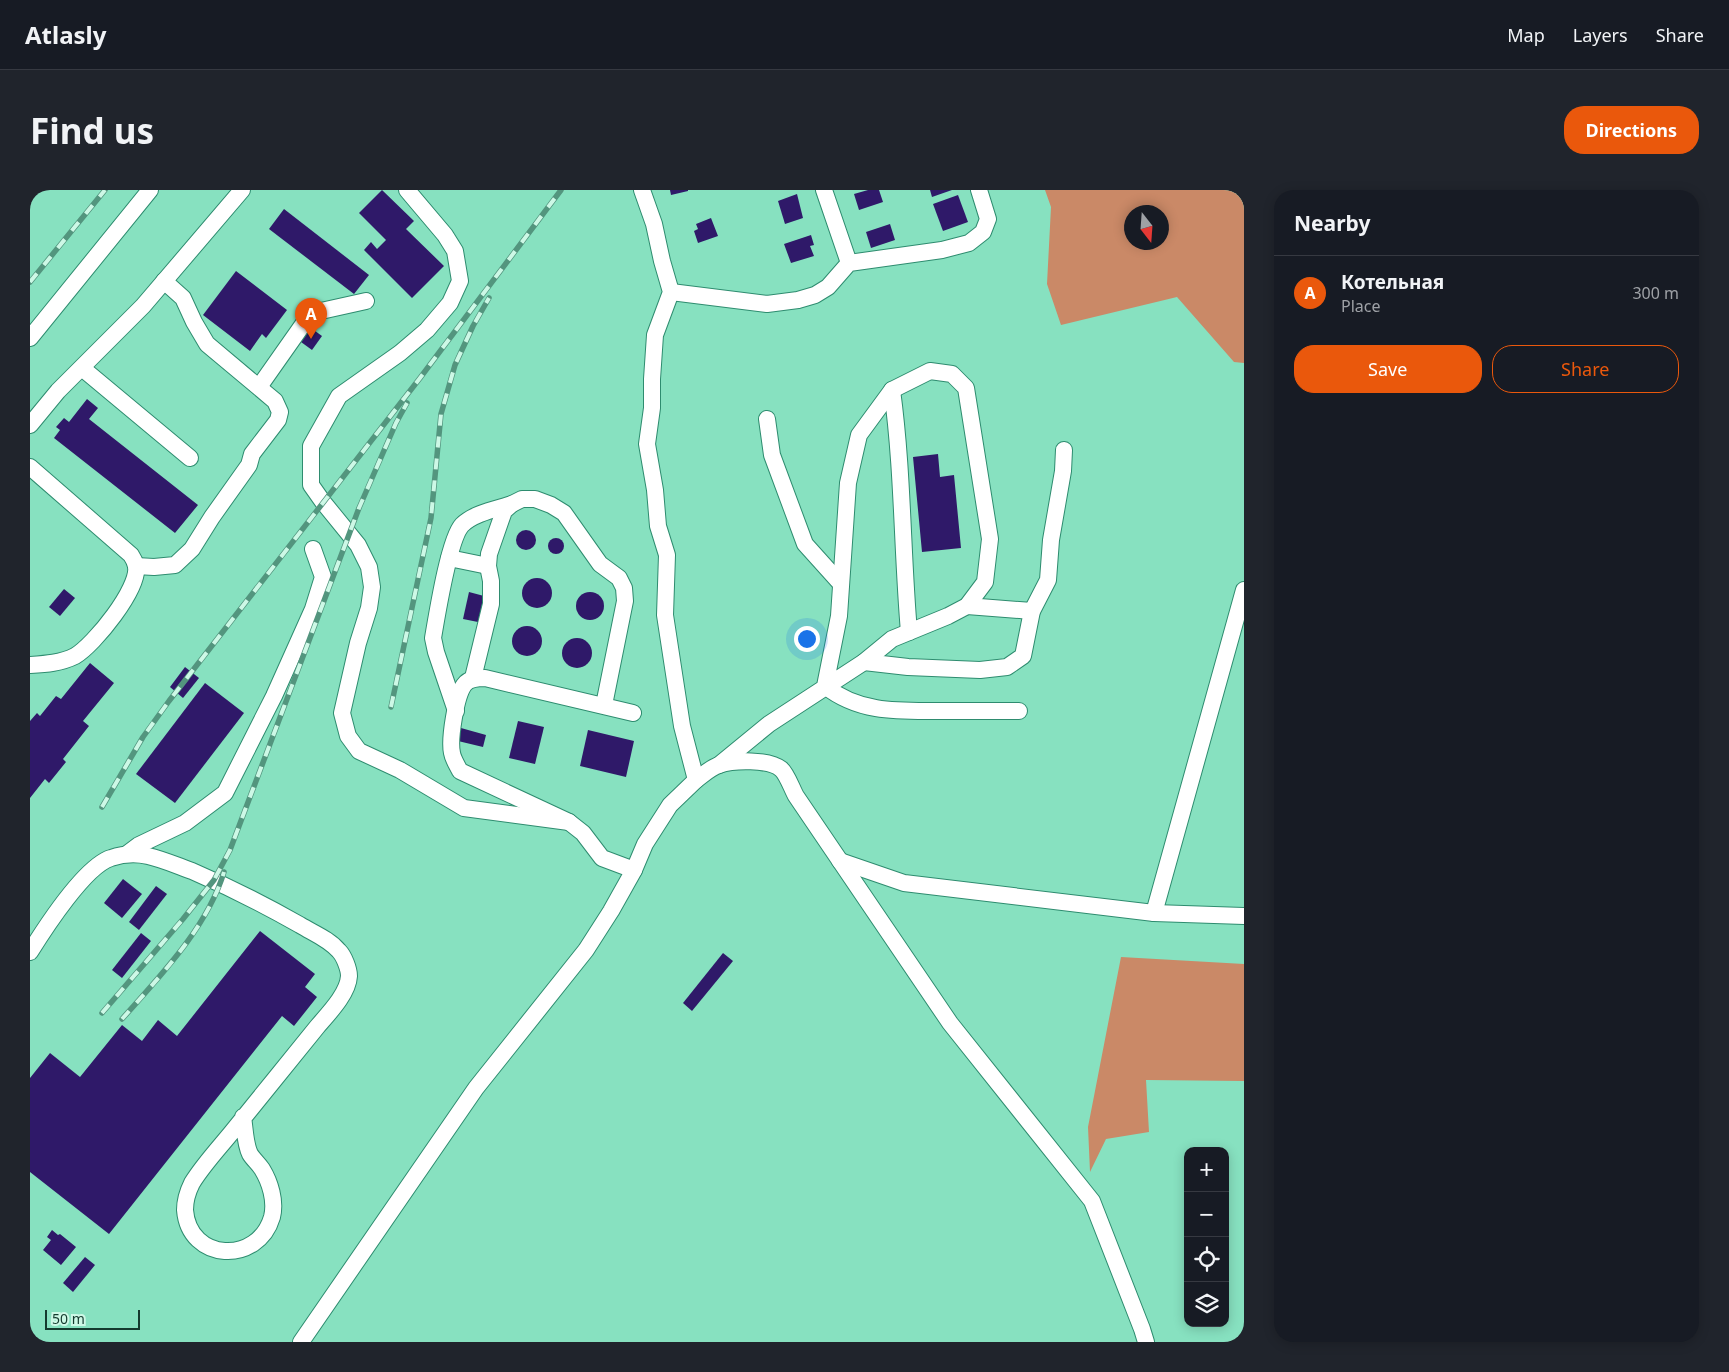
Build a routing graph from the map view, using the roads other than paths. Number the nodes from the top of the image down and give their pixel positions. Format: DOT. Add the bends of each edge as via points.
graph roads {
  1 [pos="150,190"];
  2 [pos="242,190"];
  3 [pos="407,190"];
  4 [pos="642,190"];
  5 [pos="824,190"];
  6 [pos="979,190"];
  7 [pos="849,263"];
  8 [pos="164,281"];
  9 [pos="671,292"];
  10 [pos="366,301"];
  11 [pos="30,338"];
  12 [pos="82,368"];
  13 [pos="259,387"];
  14 [pos="892,390"];
  15 [pos="767,419"];
  16 [pos="30,425"];
  17 [pos="1064,450"];
  18 [pos="190,458"];
  19 [pos="30,467"];
  20 [pos="512,504"];
  21 [pos="313,549"];
  22 [pos="449,558"];
  23 [pos="136,566"];
  24 [pos="488,566"];
  25 [pos="841,584"];
  26 [pos="1244,590"];
  27 [pos="967,606"];
  28 [pos="1032,611"];
  29 [pos="909,632"];
  30 [pos="864,662"];
  31 [pos="30,665"];
  32 [pos="473,678"];
  33 [pos="826,686"];
  34 [pos="604,705"];
  35 [pos="1020,710"];
  36 [pos="456,711"];
  37 [pos="633,712"];
  38 [pos="719,765"];
  39 [pos="696,780"];
  40 [pos="569,822"];
  41 [pos="127,854"];
  42 [pos="840,861"];
  43 [pos="634,870"];
  44 [pos="1154,913"];
  45 [pos="1244,916"];
  46 [pos="30,952"];
  47 [pos="243,1117"];
  48 [pos="301,1342"];
  49 [pos="1146,1342"];
  1 -- 11 [label="street"];
  2 -- 8 [label="street"];
  3 -- 40 [label="street" via="445,235 454,251 460,281 450,304 427,330 339,396 311,446 312,485 358,545 370,567 372,588 369,608 342,713 348,736 359,752 400,770 464,808"];
  4 -- 9 [label="street"];
  5 -- 7 [label="street"];
  6 -- 7 [label="street" via="988,219 983,232 968,243 942,250"];
  7 -- 9 [label="street" via="828,287 798,300 766,304"];
  8 -- 12 [label="street" via="144,306"];
  8 -- 13 [label="street" via="183,298 207,344"];
  9 -- 39 [label="street" via="655,335 647,444 658,526 667,555 665,615 682,726"];
  10 -- 13 [label="street" via="321,311 304,323"];
  12 -- 16 [label="street"];
  12 -- 18 [label="street"];
  13 -- 23 [label="street" via="276,401 280,412 278,420 252,454 249,466 192,549 175,565"];
  14 -- 25 [label="street" via="859,434 848,483"];
  14 -- 27 [label="street" via="930,371 952,374 966,388 990,539 985,582"];
  14 -- 29 [label="street"];
  15 -- 25 [label="street" via="772,455 805,544"];
  17 -- 28 [label="street" via="1050,540 1048,580"];
  19 -- 23 [label="street" via="131,555"];
  20 -- 22 [label="street" via="475,516 462,525"];
  20 -- 24 [label="street" via="504,511"];
  20 -- 34 [label="street" via="522,499 534,499 564,513 600,564 619,578 624,588 625,601"];
  21 -- 41 [label="street" via="323,578 313,609 225,793 185,823"];
  22 -- 24 [label="street"];
  22 -- 36 [label="street" via="433,638"];
  23 -- 31 [label="street" via="134,582 125,600 100,633 82,650 56,663"];
  24 -- 32 [label="street" via="492,581 491,604"];
  25 -- 33 [label="street" via="839,616"];
  26 -- 44 [label="street"];
  27 -- 28 [label="street"];
  27 -- 29 [label="street"];
  28 -- 30 [label="street" via="1023,656 1006,667 980,670"];
  29 -- 30 [label="street" via="892,638"];
  30 -- 33 [label="street"];
  32 -- 34 [label="street"];
  32 -- 36 [label="street" via="464,684"];
  33 -- 35 [label="street" via="838,696 877,709"];
  33 -- 38 [label="street" via="769,724"];
  34 -- 37 [label="street"];
  36 -- 40 [label="street" via="451,743 460,771"];
  38 -- 39 [label="street"];
  38 -- 42 [label="street" via="750,762 771,764 782,770"];
  39 -- 43 [label="street" via="670,806 645,844"];
  40 -- 43 [label="street" via="583,833 602,858"];
  41 -- 46 [label="street" via="96,866 73,891"];
  41 -- 47 [label="street" via="148,856 214,880 329,942 340,951 345,961 349,976 342,996"];
  42 -- 44 [label="street" via="904,883"];
  42 -- 49 [label="street" via="950,1023 1092,1201"];
  43 -- 48 [label="street" via="586,950 476,1088"];
  44 -- 45 [label="street"];
  47 -- 47 [label="street" via="191,1185 185,1205 186,1218 195,1237 208,1248 229,1252 250,1246 263,1235 272,1218 270,1184 250,1154"];
}
